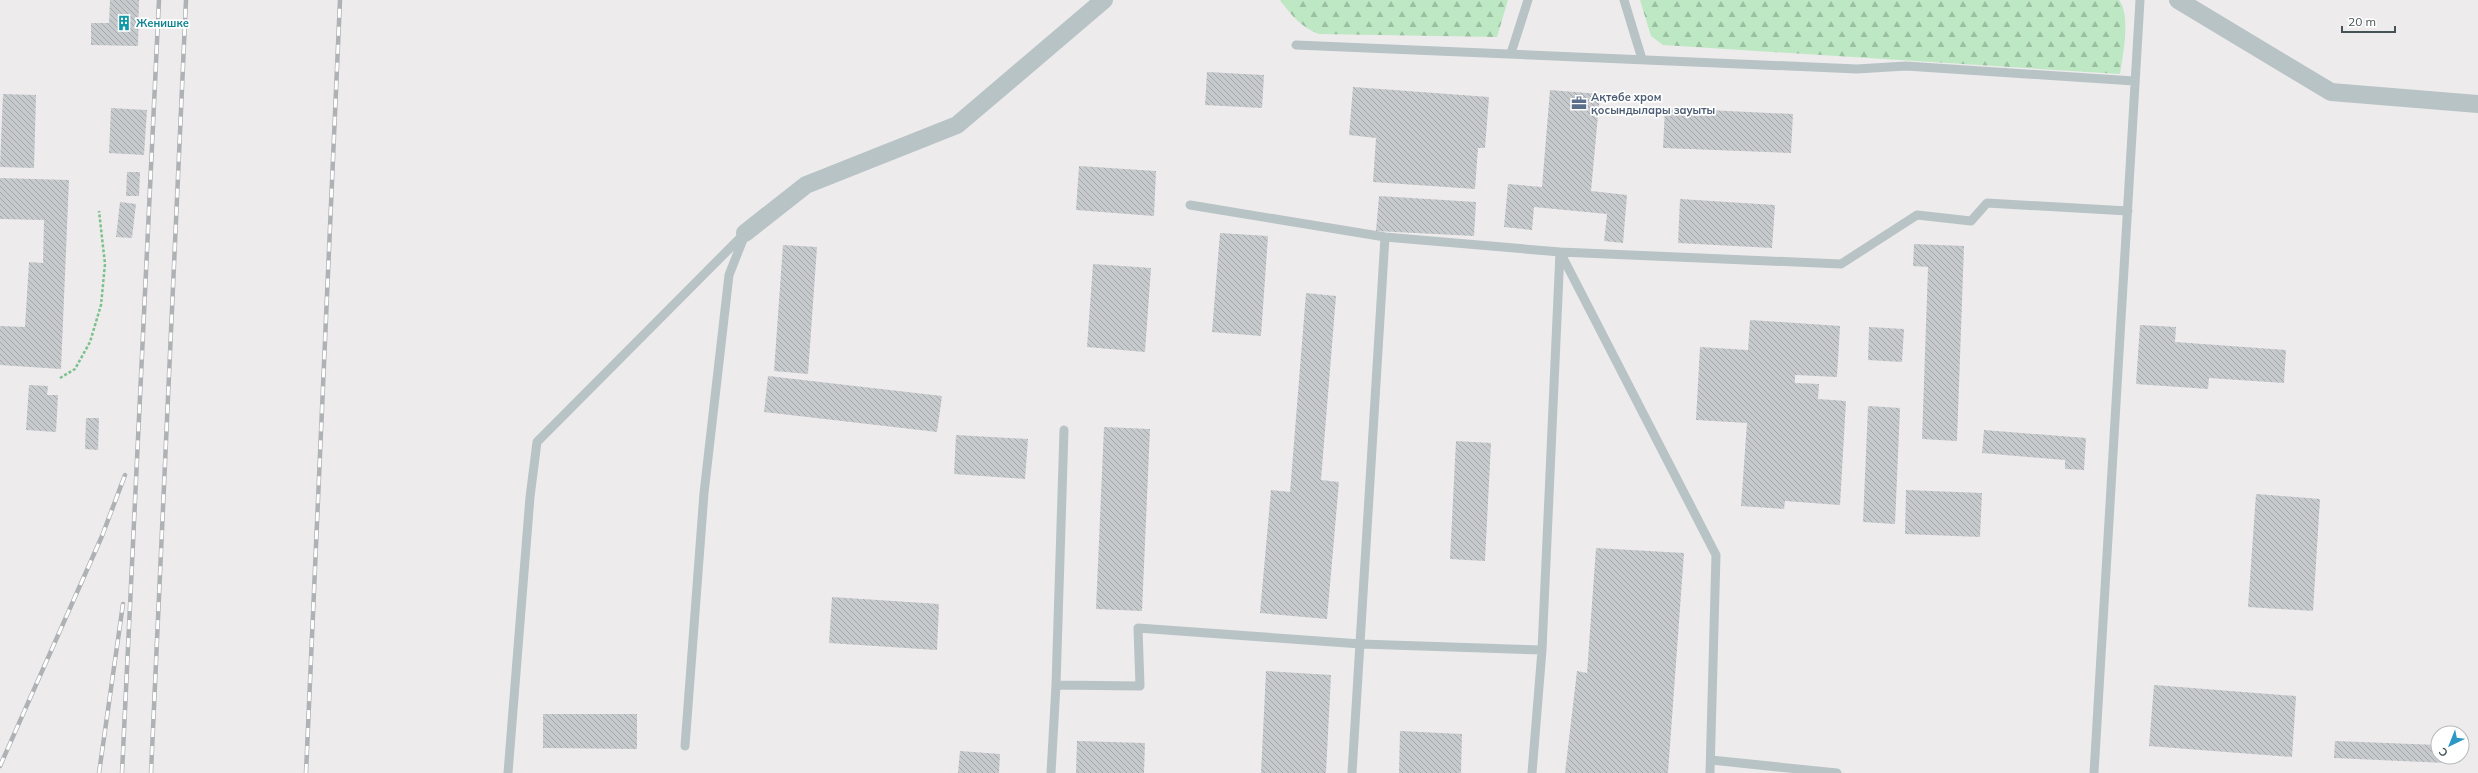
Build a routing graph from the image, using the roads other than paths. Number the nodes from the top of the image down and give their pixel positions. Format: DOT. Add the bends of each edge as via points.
graph roads {
  1 [pos="1104,0"];
  2 [pos="1528,0"];
  3 [pos="1624,0"];
  4 [pos="2140,0"];
  5 [pos="2178,0"];
  6 [pos="1296,45"];
  7 [pos="1511,53"];
  8 [pos="1642,59"];
  9 [pos="2134,80"];
  10 [pos="2478,104"];
  11 [pos="1190,205"];
  12 [pos="2128,211"];
  13 [pos="745,233"];
  14 [pos="1385,237"];
  15 [pos="1560,252"];
  16 [pos="1064,430"];
  17 [pos="1360,644"];
  18 [pos="1542,650"];
  19 [pos="1056,685"];
  20 [pos="685,746"];
  21 [pos="1711,760"];
  22 [pos="508,773"];
  23 [pos="1051,773"];
  24 [pos="1352,773"];
  25 [pos="1532,773"];
  26 [pos="1710,773"];
  27 [pos="1837,773"];
  28 [pos="2094,773"];
  1 -- 13 [label="street" via="957,125 806,185"];
  2 -- 7 [label="lane"];
  3 -- 8 [label="lane"];
  4 -- 9 [label="lane"];
  5 -- 10 [label="street" via="2331,92"];
  6 -- 7 [label="lane"];
  7 -- 8 [label="lane"];
  8 -- 9 [label="lane" via="1857,69 1906,66"];
  9 -- 12 [label="lane"];
  11 -- 14 [label="lane"];
  12 -- 15 [label="lane" via="1987,203 1971,221 1918,215 1841,264"];
  12 -- 28 [label="lane"];
  13 -- 20 [label="lane" via="729,275 704,493"];
  13 -- 22 [label="lane" via="537,442 530,497"];
  14 -- 15 [label="lane"];
  14 -- 17 [label="lane"];
  15 -- 18 [label="lane"];
  15 -- 21 [label="lane" via="1716,555"];
  16 -- 19 [label="lane"];
  17 -- 18 [label="lane"];
  17 -- 19 [label="lane" via="1138,628 1140,686"];
  17 -- 24 [label="lane"];
  18 -- 25 [label="lane"];
  19 -- 23 [label="lane"];
  21 -- 26 [label="lane"];
  21 -- 27 [label="lane"];
}
